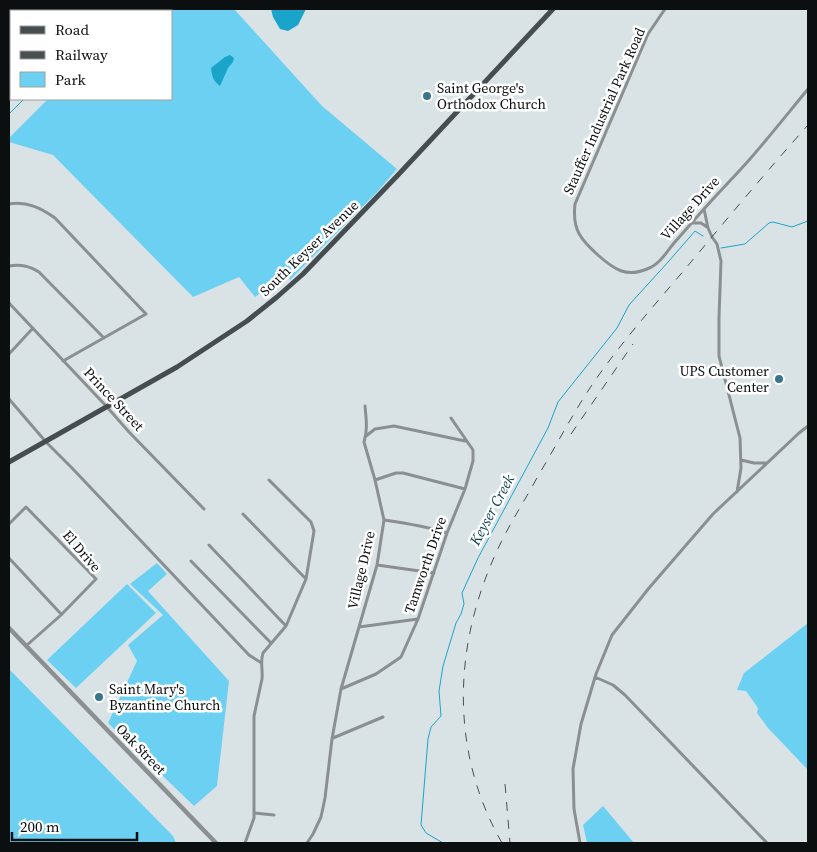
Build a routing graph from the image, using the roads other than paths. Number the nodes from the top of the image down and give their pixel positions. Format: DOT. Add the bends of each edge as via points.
graph roads {
  1 [pos="553,9"];
  2 [pos="665,9"];
  3 [pos="808,89"];
  4 [pos="9,204"];
  5 [pos="704,209"];
  6 [pos="692,223"];
  7 [pos="575,225"];
  8 [pos="708,228"];
  9 [pos="9,266"];
  10 [pos="9,304"];
  11 [pos="33,328"];
  12 [pos="104,338"];
  13 [pos="9,354"];
  14 [pos="63,360"];
  15 [pos="9,400"];
  16 [pos="365,406"];
  17 [pos="107,407"];
  18 [pos="451,418"];
  19 [pos="808,426"];
  20 [pos="366,436"];
  21 [pos="466,441"];
  22 [pos="46,442"];
  23 [pos="741,460"];
  24 [pos="9,462"];
  25 [pos="767,463"];
  26 [pos="269,480"];
  27 [pos="375,480"];
  28 [pos="464,489"];
  29 [pos="736,492"];
  30 [pos="204,510"];
  31 [pos="243,514"];
  32 [pos="384,520"];
  33 [pos="9,524"];
  34 [pos="447,533"];
  35 [pos="209,545"];
  36 [pos="9,558"];
  37 [pos="191,561"];
  38 [pos="377,565"];
  39 [pos="434,573"];
  40 [pos="306,578"];
  41 [pos="61,615"];
  42 [pos="418,619"];
  43 [pos="286,626"];
  44 [pos="359,627"];
  45 [pos="9,628"];
  46 [pos="271,644"];
  47 [pos="26,646"];
  48 [pos="260,662"];
  49 [pos="595,677"];
  50 [pos="341,689"];
  51 [pos="383,717"];
  52 [pos="332,739"];
  53 [pos="254,813"];
  54 [pos="274,815"];
  55 [pos="216,843"];
  56 [pos="245,843"];
  57 [pos="307,843"];
  58 [pos="580,843"];
  59 [pos="767,843"];
  1 -- 17 [label="main road, South Keyser Avenue" via="278,297 223,338"];
  2 -- 7 [label="street, Stauffer Industrial Park Road" via="648,34 580,191 575,204"];
  3 -- 5 [label="street, Village Drive"];
  4 -- 12 [label="street" via="36,206 55,218 146,314"];
  5 -- 6 [label="street, Village Drive"];
  5 -- 8 [label="street"];
  6 -- 7 [label="street, Village Drive" via="654,265 634,273 612,267 579,234"];
  6 -- 8 [label="street" via="701,223"];
  8 -- 23 [label="street" via="717,244 721,261 719,356 740,438"];
  9 -- 12 [label="street" via="24,265 39,272"];
  10 -- 11 [label="street, Prince Street"];
  11 -- 13 [label="street"];
  11 -- 14 [label="street, Prince Street"];
  12 -- 14 [label="street"];
  14 -- 17 [label="street, Prince Street"];
  15 -- 22 [label="street"];
  16 -- 20 [label="street, Village Drive"];
  17 -- 22 [label="main road, South Keyser Avenue"];
  17 -- 30 [label="street, Prince Street"];
  18 -- 21 [label="street, Tamworth Drive"];
  19 -- 25 [label="street"];
  20 -- 21 [label="street" via="375,429 394,426"];
  20 -- 27 [label="street, Village Drive" via="365,448"];
  21 -- 28 [label="street, Tamworth Drive" via="473,450 473,461"];
  22 -- 24 [label="main road, South Keyser Avenue"];
  22 -- 48 [label="street" via="249,655"];
  23 -- 25 [label="street"];
  23 -- 29 [label="street"];
  25 -- 29 [label="street"];
  26 -- 40 [label="street" via="311,522 314,531"];
  27 -- 28 [label="street" via="403,473"];
  27 -- 32 [label="street, Village Drive"];
  28 -- 34 [label="street, Tamworth Drive"];
  29 -- 49 [label="street" via="643,595 612,636"];
  31 -- 40 [label="street"];
  32 -- 34 [label="street"];
  32 -- 38 [label="street, Village Drive"];
  33 -- 41 [label="street, El Drive" via="26,507 96,579"];
  34 -- 39 [label="street, Tamworth Drive"];
  35 -- 43 [label="street"];
  36 -- 41 [label="street"];
  37 -- 46 [label="street"];
  38 -- 39 [label="street"];
  38 -- 44 [label="street, Village Drive"];
  39 -- 42 [label="street, Tamworth Drive"];
  40 -- 43 [label="street"];
  41 -- 47 [label="street, El Drive"];
  42 -- 44 [label="street"];
  42 -- 50 [label="street, Tamworth Drive" via="400,657 376,674"];
  43 -- 46 [label="street"];
  44 -- 50 [label="street, Village Drive"];
  45 -- 47 [label="street, Oak Street"];
  46 -- 48 [label="street" via="262,653"];
  47 -- 55 [label="street, Oak Street"];
  48 -- 53 [label="street" via="262,680 253,733"];
  49 -- 58 [label="street" via="581,724 573,769 574,809"];
  49 -- 59 [label="street" via="614,685 625,695"];
  50 -- 52 [label="street, Village Drive"];
  51 -- 52 [label="street"];
  52 -- 57 [label="street, Village Drive" via="321,817"];
  53 -- 54 [label="street"];
  53 -- 56 [label="street"];
}
